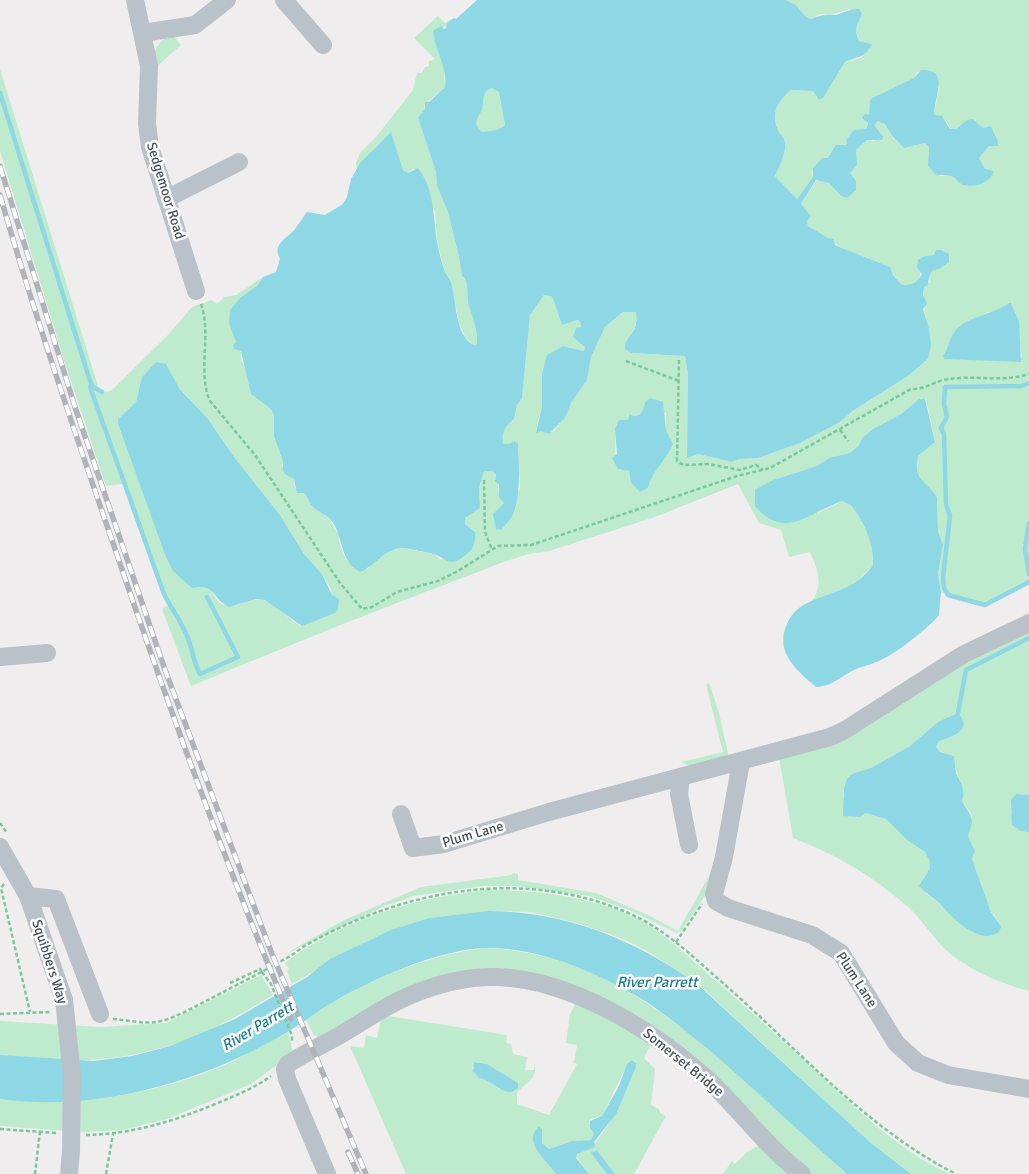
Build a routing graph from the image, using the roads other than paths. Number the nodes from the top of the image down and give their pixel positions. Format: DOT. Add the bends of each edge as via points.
graph roads {
  1 [pos="135,0"];
  2 [pos="227,0"];
  3 [pos="284,0"];
  4 [pos="142,33"];
  5 [pos="325,44"];
  6 [pos="239,162"];
  7 [pos="166,198"];
  8 [pos="196,290"];
  9 [pos="1029,623"];
  10 [pos="47,653"];
  11 [pos="0,657"];
  12 [pos="741,762"];
  13 [pos="681,778"];
  14 [pos="401,814"];
  15 [pos="688,845"];
  16 [pos="0,847"];
  17 [pos="28,896"];
  18 [pos="100,1014"];
  19 [pos="1029,1089"];
  20 [pos="68,1174"];
  21 [pos="328,1174"];
  22 [pos="802,1174"];
  1 -- 4 [label="street, Sedgemoor Road"];
  2 -- 4 [label="street" via="195,25"];
  3 -- 5 [label="street"];
  4 -- 7 [label="street, Sedgemoor Road" via="149,66 147,124 150,147"];
  6 -- 7 [label="street"];
  7 -- 8 [label="street, Sedgemoor Road"];
  9 -- 12 [label="street, Plum Lane" via="964,654 838,734"];
  10 -- 11 [label="street"];
  12 -- 13 [label="street, Plum Lane"];
  12 -- 19 [label="street, Plum Lane" via="714,894 716,901 728,908 812,935 841,953 896,1043 918,1064 948,1075"];
  13 -- 14 [label="street, Plum Lane" via="548,812 444,844 414,848"];
  13 -- 15 [label="street" via="679,794"];
  16 -- 17 [label="street, Squibbers Way"];
  17 -- 18 [label="street" via="56,899"];
  17 -- 20 [label="street, Squibbers Way, bridge" via="64,1000 72,1075"];
  21 -- 22 [label="street, Somerset Bridge" via="286,1080 285,1069 292,1055 320,1047 407,997 453,981 499,977 548,986 601,1006 657,1039 706,1078 751,1122 770,1148"];
}
